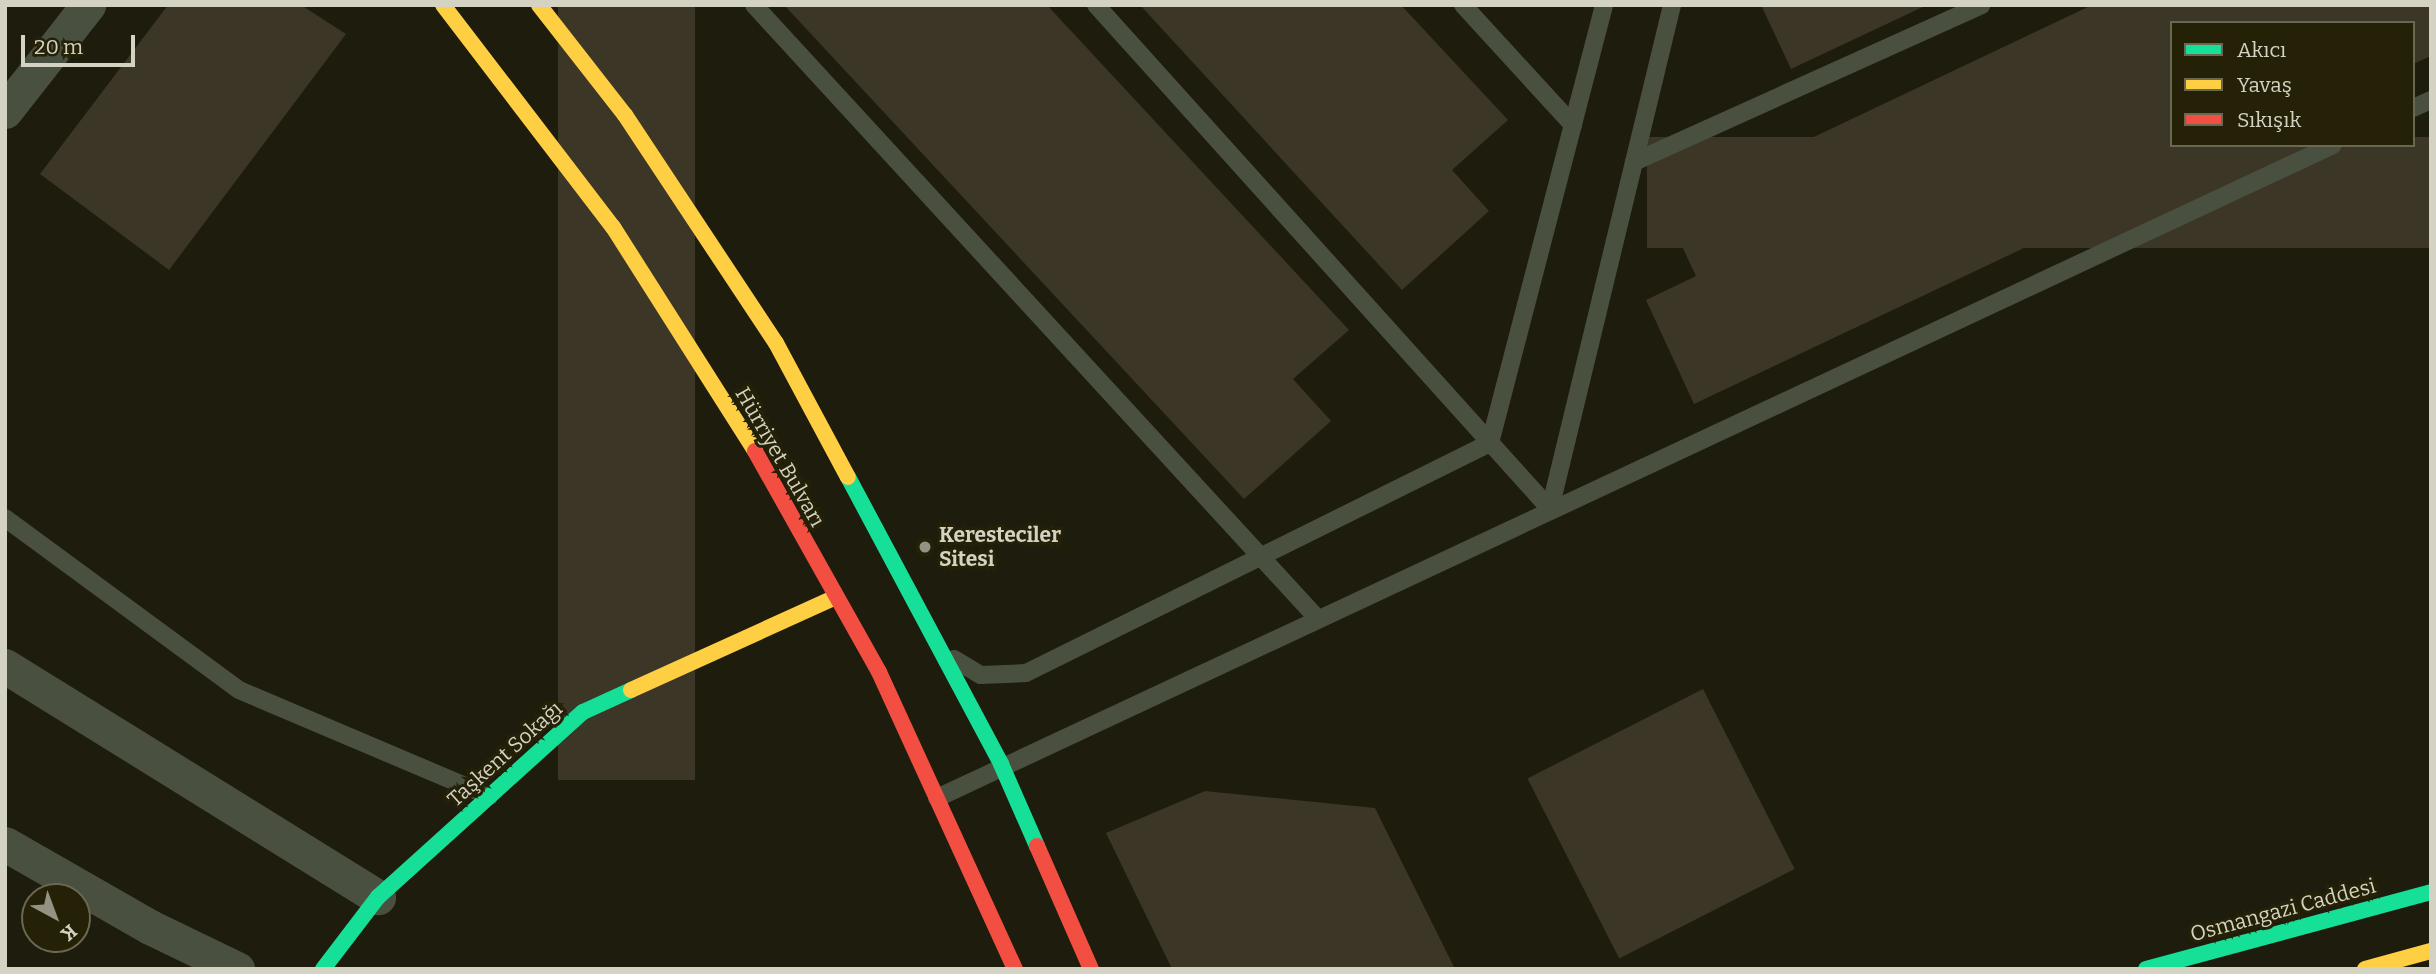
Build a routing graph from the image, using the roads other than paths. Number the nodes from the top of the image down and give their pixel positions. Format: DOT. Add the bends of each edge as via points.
graph roads {
  1 [pos="88,5"];
  2 [pos="443,5"];
  3 [pos="539,5"];
  4 [pos="754,5"];
  5 [pos="1096,5"];
  6 [pos="1463,5"];
  7 [pos="1604,5"];
  8 [pos="1672,5"];
  9 [pos="1981,5"];
  10 [pos="2431,100"];
  11 [pos="2415,107"];
  12 [pos="5,111"];
  13 [pos="1573,125"];
  14 [pos="2329,147"];
  15 [pos="1634,162"];
  16 [pos="1490,443"];
  17 [pos="1550,509"];
  18 [pos="5,518"];
  19 [pos="1262,559"];
  20 [pos="836,597"];
  21 [pos="1317,618"];
  22 [pos="943,653"];
  23 [pos="5,666"];
  24 [pos="1001,764"];
  25 [pos="489,796"];
  26 [pos="937,798"];
  27 [pos="5,844"];
  28 [pos="2431,892"];
  29 [pos="378,897"];
  30 [pos="2431,951"];
  31 [pos="237,969"];
  32 [pos="323,969"];
  33 [pos="1015,969"];
  34 [pos="1091,969"];
  35 [pos="2146,969"];
  36 [pos="2365,969"];
  1 -- 12 [label="street"];
  2 -- 20 [label="main road, Hürriyet Bulvarı" via="613,227 757,454"];
  3 -- 22 [label="main road" via="625,115 776,343"];
  4 -- 19 [label="lane"];
  5 -- 16 [label="lane"];
  6 -- 13 [label="lane"];
  7 -- 13 [label="lane"];
  8 -- 15 [label="lane"];
  9 -- 15 [label="lane"];
  10 -- 11 [label="lane"];
  13 -- 16 [label="lane"];
  14 -- 17 [label="lane"];
  15 -- 17 [label="lane"];
  16 -- 17 [label="lane"];
  16 -- 19 [label="lane"];
  17 -- 21 [label="lane"];
  18 -- 25 [label="lane" via="239,690"];
  19 -- 21 [label="lane"];
  19 -- 22 [label="lane" via="1026,673 981,675"];
  20 -- 25 [label="main road, Taşkent Sokağı" via="583,712"];
  20 -- 26 [label="main road, Hürriyet Bulvarı" via="878,672"];
  21 -- 24 [label="lane"];
  22 -- 24 [label="main road"];
  23 -- 29 [label="street"];
  24 -- 26 [label="lane"];
  24 -- 34 [label="main road"];
  25 -- 29 [label="main road, Taşkent Sokağı"];
  26 -- 33 [label="main road, Hürriyet Bulvarı"];
  27 -- 31 [label="street" via="150,927"];
  28 -- 35 [label="main road, Osmangazi Caddesi"];
  29 -- 32 [label="main road, Taşkent Sokağı"];
  30 -- 36 [label="main road"];
}
